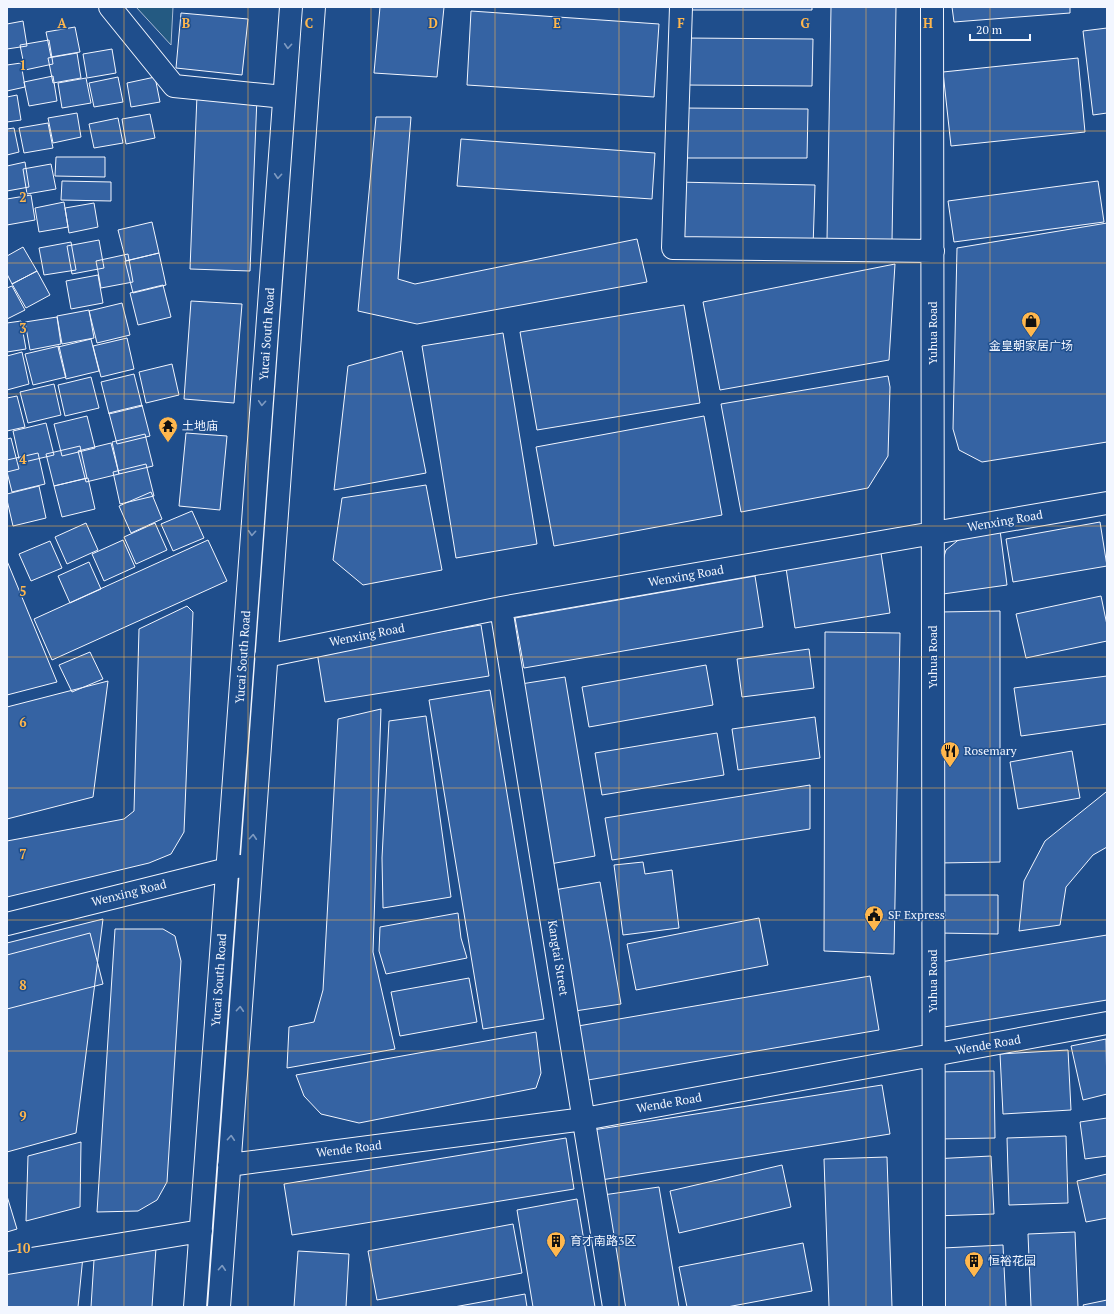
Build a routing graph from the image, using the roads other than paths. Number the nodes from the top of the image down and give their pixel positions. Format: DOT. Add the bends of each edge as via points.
graph roads {
  1 [pos="110,7"];
  2 [pos="291,7"];
  3 [pos="314,7"];
  4 [pos="681,7"];
  5 [pos="932,7"];
  6 [pos="284,97"];
  7 [pos="932,251"];
  8 [pos="1107,503"];
  9 [pos="933,534"];
  10 [pos="501,608"];
  11 [pos="266,656"];
  12 [pos="251,863"];
  13 [pos="228,869"];
  14 [pos="7,924"];
  15 [pos="1107,1023"];
  16 [pos="933,1055"];
  17 [pos="584,1119"];
  18 [pos="229,1165"];
  19 [pos="201,1231"];
  20 [pos="7,1263"];
  21 [pos="195,1307"];
  22 [pos="219,1307"];
  23 [pos="614,1307"];
  24 [pos="934,1307"];
  1 -- 6 [label="street" via="174,86"];
  2 -- 6 [label="street, Yucai South Road, one-way"];
  3 -- 11 [label="street, Yucai South Road"];
  4 -- 7 [label="street" via="673,248"];
  5 -- 7 [label="street, Yuhua Road"];
  6 -- 13 [label="street, Yucai South Road, one-way"];
  7 -- 9 [label="street, Yuhua Road"];
  8 -- 9 [label="street, Wenxing Road"];
  9 -- 10 [label="street, Wenxing Road"];
  9 -- 16 [label="street, Yuhua Road"];
  10 -- 11 [label="street, Wenxing Road"];
  10 -- 17 [label="street, Kangtai Street"];
  12 -- 11 [label="street, Yucai South Road, one-way"];
  12 -- 13 [label="street, Wenxing Road"];
  18 -- 12 [label="street, Yucai South Road, one-way"];
  13 -- 14 [label="street, Wenxing Road"];
  13 -- 19 [label="street, Yucai South Road"];
  15 -- 16 [label="street, Wende Road"];
  16 -- 17 [label="street, Wende Road"];
  16 -- 24 [label="street, Yuhua Road"];
  17 -- 18 [label="street, Wende Road"];
  17 -- 23 [label="street, Kangtai Street"];
  22 -- 18 [label="street, Yucai South Road, one-way"];
  19 -- 20 [label="street"];
  19 -- 21 [label="street, Yucai South Road"];
}
